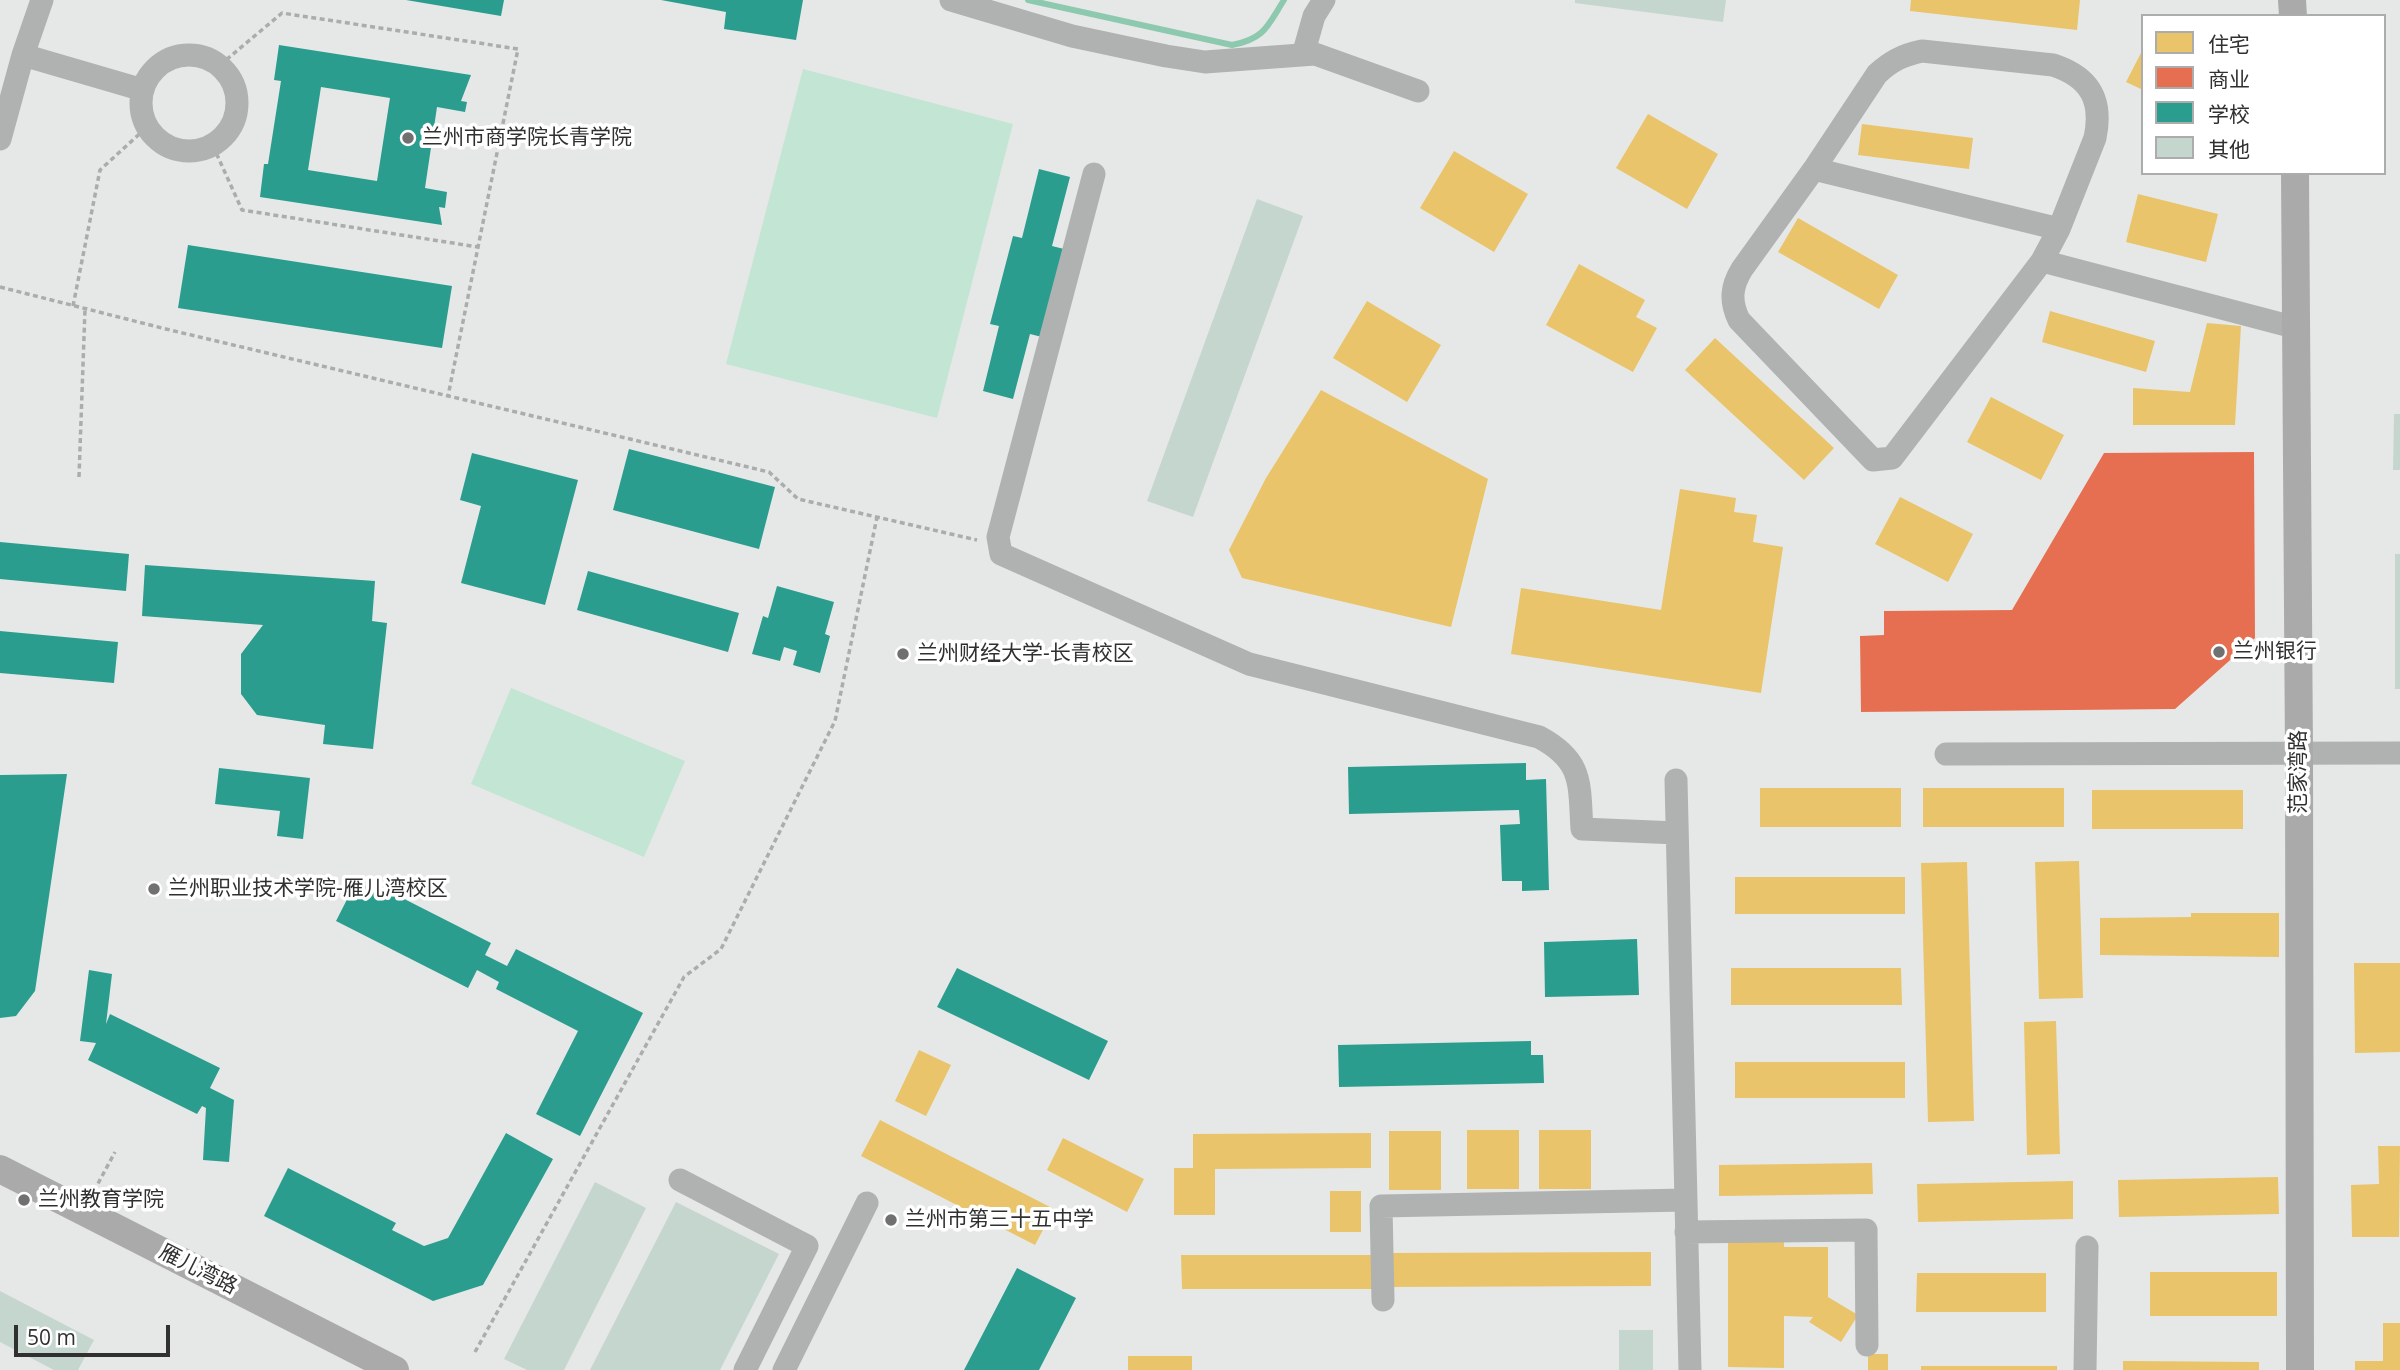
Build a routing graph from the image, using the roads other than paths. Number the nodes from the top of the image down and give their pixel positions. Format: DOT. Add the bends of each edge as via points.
graph roads {
  1 [pos="42,0"];
  2 [pos="951,0"];
  3 [pos="1324,0"];
  4 [pos="23,55"];
  5 [pos="1303,55"];
  6 [pos="142,90"];
  7 [pos="1418,91"];
  8 [pos="0,139"];
  9 [pos="1814,169"];
  10 [pos="1094,174"];
  11 [pos="2295,175"];
  12 [pos="2059,229"];
  13 [pos="2042,261"];
  14 [pos="2297,328"];
  15 [pos="2400,753"];
  16 [pos="1946,754"];
  17 [pos="2299,754"];
  18 [pos="1676,780"];
  19 [pos="1677,833"];
  20 [pos="0,1169"];
  21 [pos="680,1180"];
  22 [pos="1686,1200"];
  23 [pos="867,1203"];
  24 [pos="1686,1232"];
  25 [pos="2087,1247"];
  26 [pos="1383,1300"];
  27 [pos="1867,1345"];
  28 [pos="395,1370"];
  29 [pos="745,1370"];
  30 [pos="784,1370"];
  31 [pos="1690,1370"];
  32 [pos="2085,1370"];
  33 [pos="2300,1370"];
  1 -- 4 [label="street"];
  2 -- 5 [label="street" via="1072,36 1166,56 1205,62"];
  3 -- 5 [label="street" via="1314,16"];
  4 -- 6 [label="street"];
  4 -- 8 [label="street"];
  5 -- 7 [label="street" via="1315,54"];
  6 -- 6 [label="street" via="141,109 147,127 159,141 176,150 213,146 228,133 237,116 238,97 232,79 220,65 202,56 165,61 151,73"];
  9 -- 12 [label="street"];
  9 -- 12 [label="street" via="1877,74 1905,55 1939,52 2053,65 2081,79 2097,106 2098,122"];
  9 -- 13 [label="street" via="1735,281 1733,308 1739,320 1873,460 1892,458"];
  10 -- 19 [label="street" via="998,537 1001,554 1250,664 1539,737 1569,759 1578,776 1582,830"];
  11 -- 14 [label="main road, 范家湾路"];
  12 -- 13 [label="street"];
  13 -- 14 [label="street"];
  14 -- 17 [label="main road, 范家湾路"];
  15 -- 17 [label="street"];
  16 -- 17 [label="street"];
  17 -- 33 [label="main road, 范家湾路"];
  18 -- 19 [label="street"];
  19 -- 22 [label="street"];
  20 -- 28 [label="main road, 雁儿湾路"];
  21 -- 29 [label="street" via="807,1246"];
  22 -- 24 [label="street"];
  22 -- 26 [label="street" via="1381,1206"];
  23 -- 30 [label="street"];
  24 -- 27 [label="street" via="1866,1230"];
  24 -- 31 [label="street"];
  25 -- 32 [label="street"];
}
